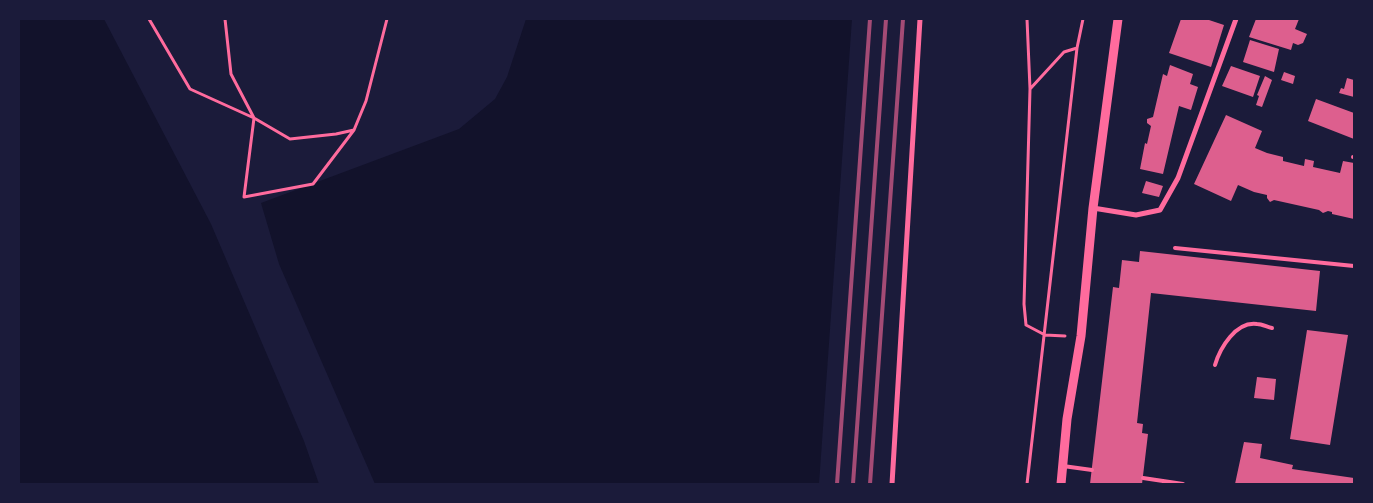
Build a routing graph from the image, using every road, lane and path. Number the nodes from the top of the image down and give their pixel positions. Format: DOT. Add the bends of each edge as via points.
graph roads {
  1 [pos="149,19"];
  2 [pos="225,19"];
  3 [pos="387,19"];
  4 [pos="920,19"];
  5 [pos="1027,19"];
  6 [pos="1083,19"];
  7 [pos="1118,19"];
  8 [pos="1236,19"];
  9 [pos="1077,48"];
  10 [pos="1030,89"];
  11 [pos="254,118"];
  12 [pos="354,130"];
  13 [pos="1093,208"];
  14 [pos="1175,248"];
  15 [pos="1354,266"];
  16 [pos="1272,328"];
  17 [pos="1045,335"];
  18 [pos="1215,365"];
  19 [pos="1063,466"];
  20 [pos="1092,470"];
  21 [pos="1143,478"];
  22 [pos="892,484"];
  23 [pos="1027,484"];
  24 [pos="1061,484"];
  25 [pos="1183,484"];
  1 -- 11 [label="path" via="190,89"];
  2 -- 11 [label="path" via="231,74"];
  3 -- 12 [label="path" via="366,101"];
  4 -- 22 [label="street"];
  5 -- 10 [label="path"];
  6 -- 9 [label="path"];
  7 -- 13 [label="street"];
  8 -- 13 [label="street" via="1178,178 1160,210 1136,215"];
  9 -- 10 [label="path" via="1064,52"];
  9 -- 17 [label="path"];
  10 -- 17 [label="path" via="1024,304 1026,325"];
  11 -- 12 [label="path" via="290,138"];
  11 -- 12 [label="path" via="244,197 314,184"];
  13 -- 19 [label="street" via="1081,336"];
  14 -- 15 [label="lane"];
  16 -- 18 [label="lane" via="1256,323 1234,333"];
  17 -- 23 [label="path"];
  19 -- 20 [label="lane"];
  19 -- 24 [label="street"];
  21 -- 25 [label="lane"];
}
